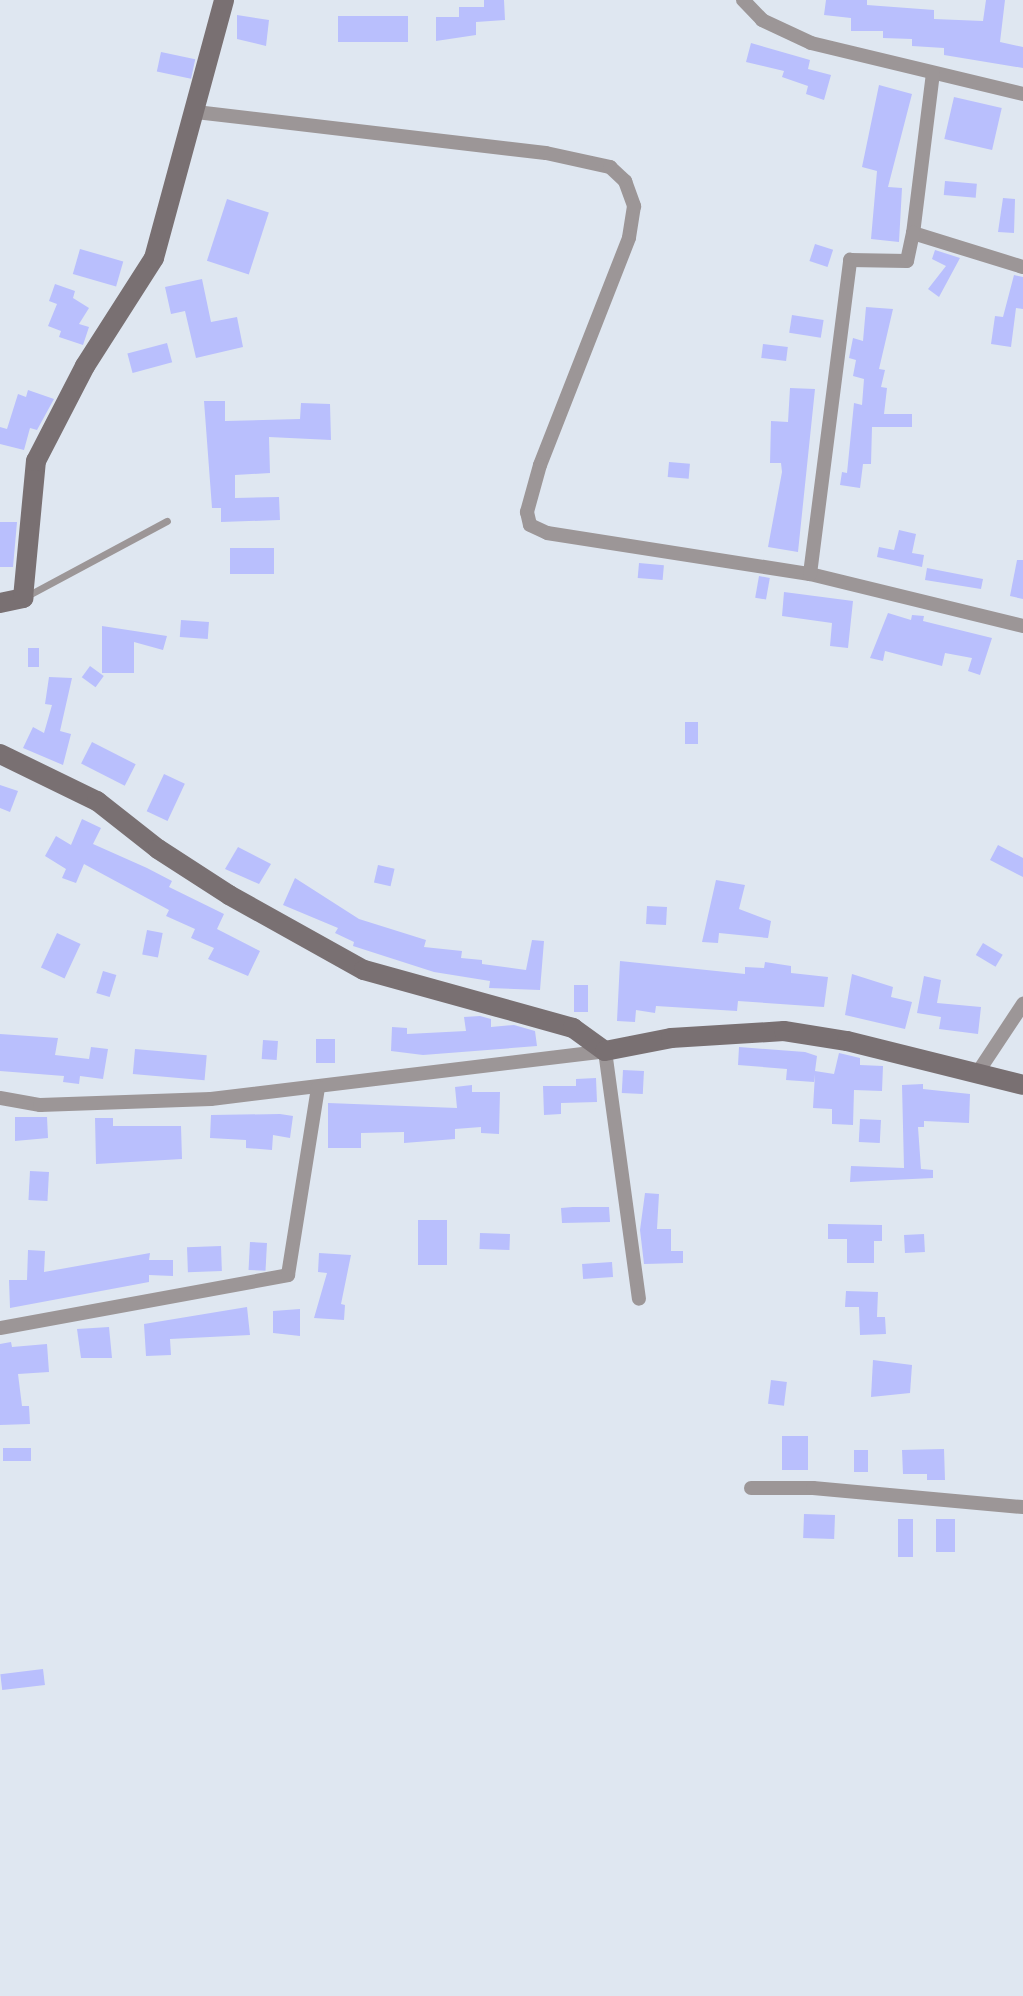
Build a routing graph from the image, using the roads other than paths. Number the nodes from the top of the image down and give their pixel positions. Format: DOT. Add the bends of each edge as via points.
graph roads {
  1 [pos="224,0"];
  2 [pos="743,0"];
  3 [pos="933,73"];
  4 [pos="1023,94"];
  5 [pos="196,112"];
  6 [pos="913,233"];
  7 [pos="1023,267"];
  8 [pos="167,521"];
  9 [pos="810,574"];
  10 [pos="23,598"];
  11 [pos="0,603"];
  12 [pos="1023,626"];
  13 [pos="0,754"];
  14 [pos="1023,1004"];
  15 [pos="605,1051"];
  16 [pos="978,1072"];
  17 [pos="1023,1085"];
  18 [pos="318,1087"];
  19 [pos="0,1098"];
  20 [pos="639,1299"];
  21 [pos="0,1328"];
  22 [pos="751,1488"];
  23 [pos="1023,1507"];
  1 -- 5 [label="street"];
  2 -- 3 [label="street" via="762,20 811,43"];
  3 -- 4 [label="street"];
  3 -- 6 [label="street"];
  5 -- 9 [label="street" via="546,153 610,167 625,181 634,206 629,238 540,465 527,512 530,525 547,533"];
  5 -- 10 [label="street" via="154,258 85,366 36,461"];
  6 -- 7 [label="street"];
  6 -- 9 [label="street" via="907,261 850,260"];
  8 -- 10 [label="lane"];
  9 -- 12 [label="street"];
  10 -- 11 [label="street"];
  13 -- 15 [label="street" via="97,801 229,895 364,970 573,1028"];
  14 -- 16 [label="street"];
  15 -- 16 [label="street" via="671,1038 784,1031"];
  15 -- 18 [label="street"];
  15 -- 20 [label="street"];
  16 -- 17 [label="street"];
  18 -- 19 [label="street" via="211,1099 40,1105"];
  18 -- 21 [label="street" via="288,1275"];
  22 -- 23 [label="street" via="813,1488"];
}
